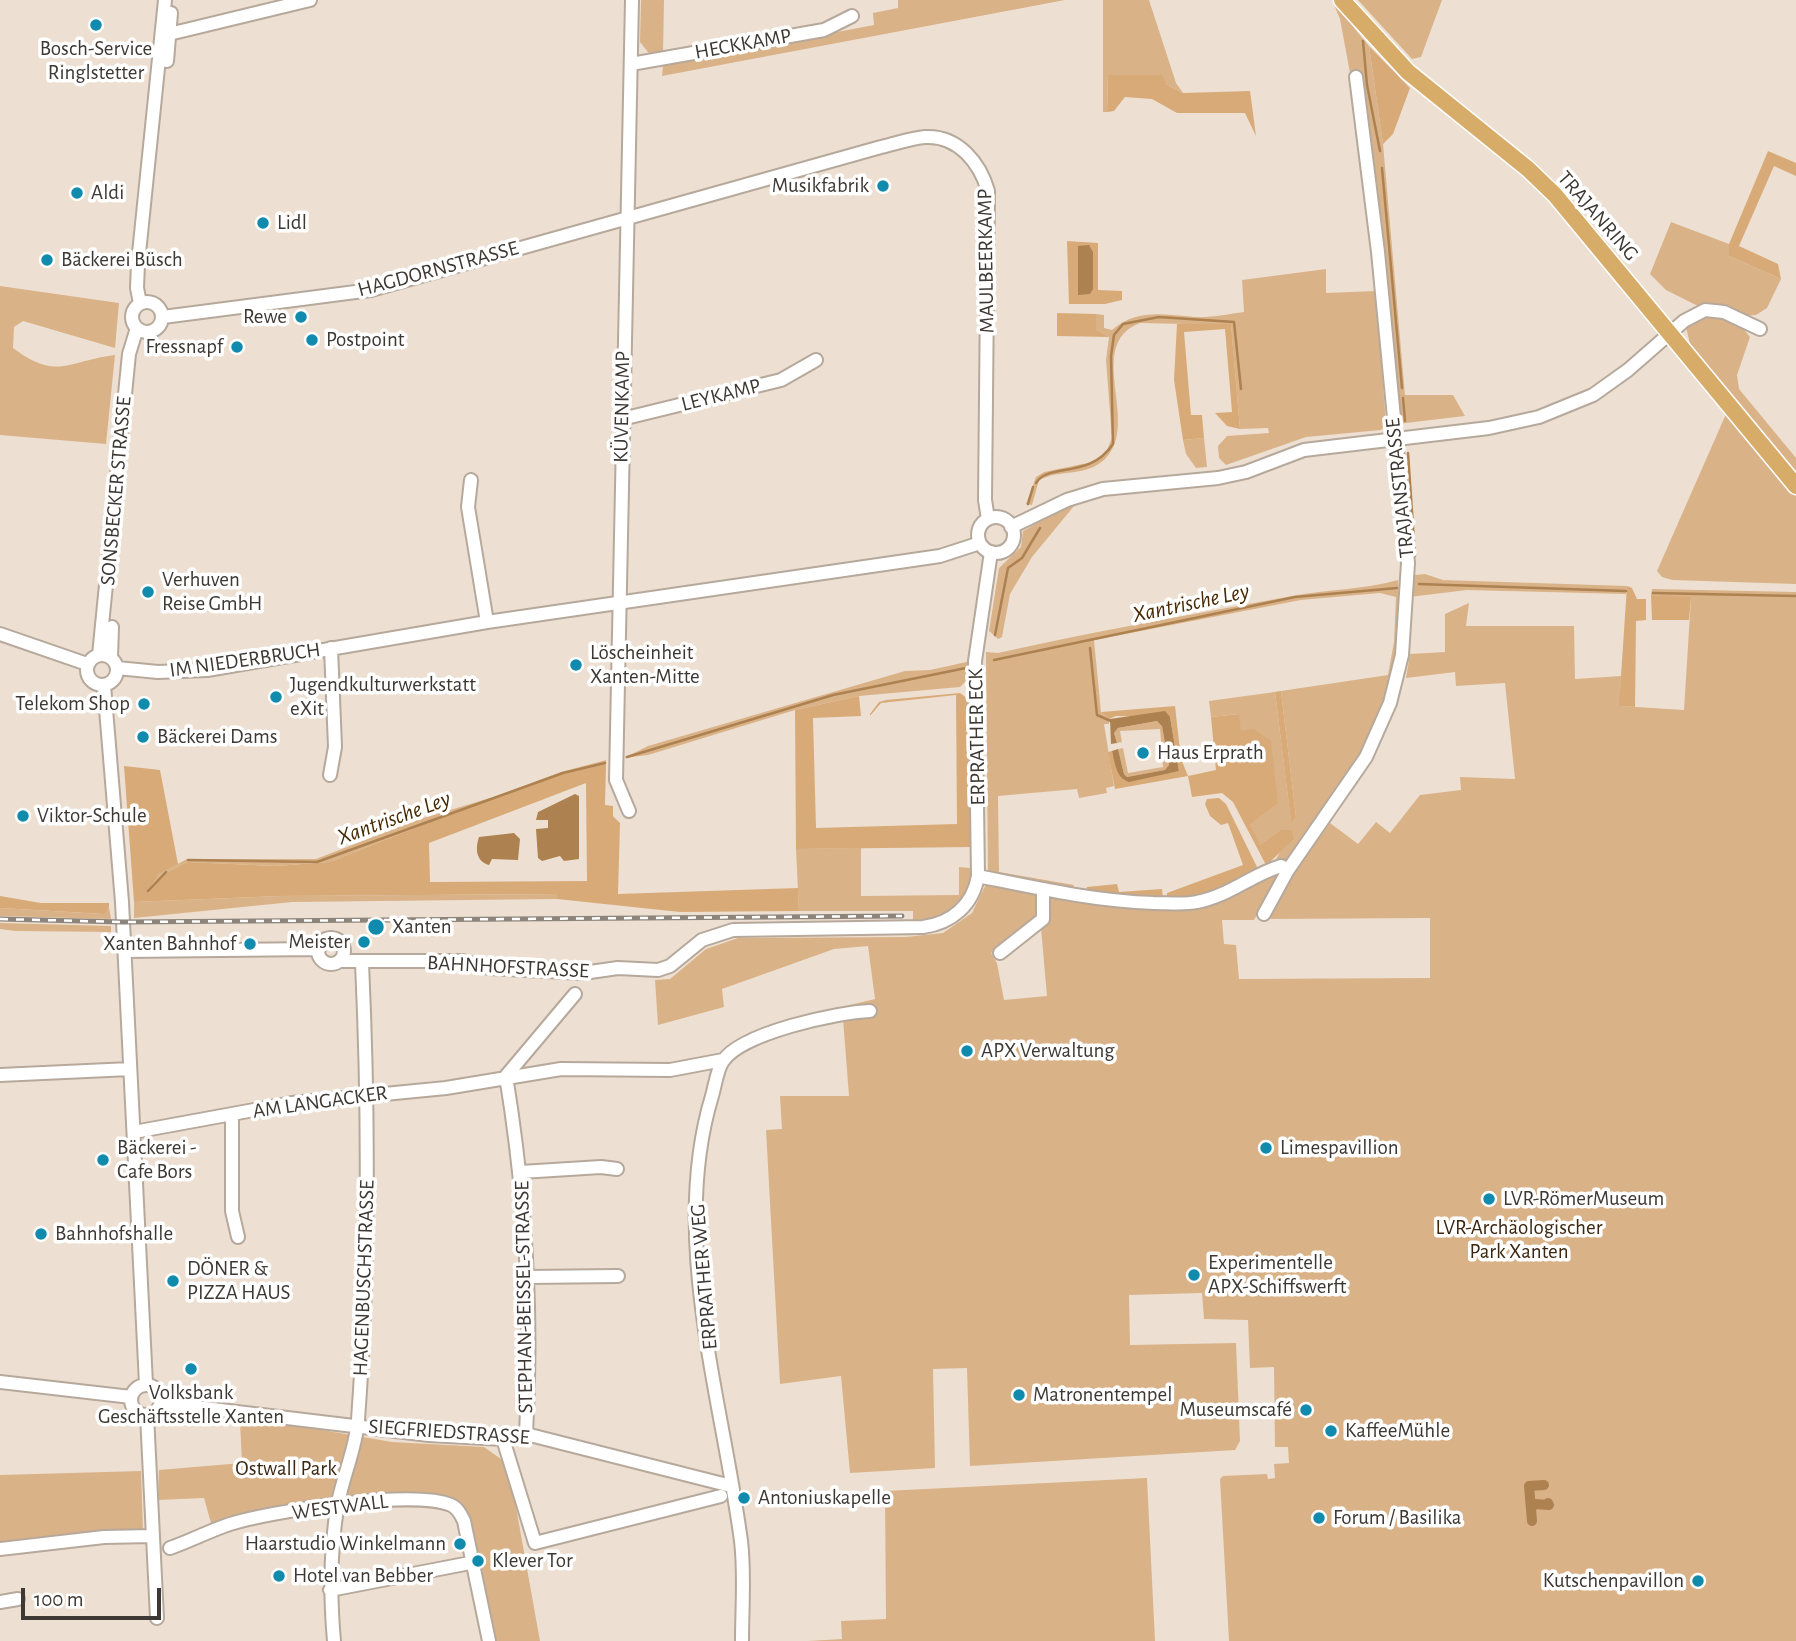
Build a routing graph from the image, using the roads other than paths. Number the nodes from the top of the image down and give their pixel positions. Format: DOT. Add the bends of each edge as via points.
graph roads {
  1 [pos="164,0"];
  2 [pos="173,0"];
  3 [pos="310,0"];
  4 [pos="632,0"];
  5 [pos="1342,0"];
  6 [pos="852,16"];
  7 [pos="165,35"];
  8 [pos="631,64"];
  9 [pos="1356,77"];
  10 [pos="627,218"];
  11 [pos="144,302"];
  12 [pos="163,317"];
  13 [pos="1760,329"];
  14 [pos="141,330"];
  15 [pos="1670,333"];
  16 [pos="816,360"];
  17 [pos="622,419"];
  18 [pos="1394,440"];
  19 [pos="471,480"];
  20 [pos="1796,486"];
  21 [pos="988,519"];
  22 [pos="1011,527"];
  23 [pos="980,543"];
  24 [pos="991,552"];
  25 [pos="619,604"];
  26 [pos="486,622"];
  27 [pos="0,634"];
  28 [pos="331,648"];
  29 [pos="109,660"];
  30 [pos="87,664"];
  31 [pos="104,685"];
  32 [pos="330,775"];
  33 [pos="629,811"];
  34 [pos="1287,870"];
  35 [pos="978,876"];
  36 [pos="1043,889"];
  37 [pos="1264,914"];
  38 [pos="956,915"];
  39 [pos="319,949"];
  40 [pos="124,951"];
  41 [pos="1000,953"];
  42 [pos="339,961"];
  43 [pos="362,963"];
  44 [pos="575,993"];
  45 [pos="870,1011"];
  46 [pos="723,1060"];
  47 [pos="131,1069"];
  48 [pos="0,1075"];
  49 [pos="506,1076"];
  50 [pos="368,1094"];
  51 [pos="232,1114"];
  52 [pos="134,1132"];
  53 [pos="617,1169"];
  54 [pos="521,1172"];
  55 [pos="238,1237"];
  56 [pos="618,1276"];
  57 [pos="527,1277"];
  58 [pos="0,1382"];
  59 [pos="146,1384"];
  60 [pos="131,1397"];
  61 [pos="162,1403"];
  62 [pos="146,1415"];
  63 [pos="357,1426"];
  64 [pos="526,1434"];
  65 [pos="503,1439"];
  66 [pos="731,1486"];
  67 [pos="722,1496"];
  68 [pos="337,1506"];
  69 [pos="160,1546"];
  70 [pos="0,1549"];
  71 [pos="470,1563"];
  72 [pos="330,1590"];
  73 [pos="18,1598"];
  74 [pos="0,1602"];
  75 [pos="157,1618"];
  76 [pos="334,1641"];
  77 [pos="489,1641"];
  78 [pos="742,1641"];
  1 -- 7 [label="street, SONSBECKER STRASSE"];
  2 -- 7 [label="street, SONSBECKER STRASSE"];
  3 -- 7 [label="street"];
  4 -- 8 [label="street, KÜVENKAMP"];
  5 -- 15 [label="main road, TRAJANRING" via="1408,72 1555,195"];
  6 -- 8 [label="street, HECKKAMP" via="824,30"];
  7 -- 11 [label="street, SONSBECKER STRASSE" via="136,288"];
  8 -- 10 [label="street, KÜVENKAMP"];
  9 -- 18 [label="street, TRAJANSTRASSE" via="1378,252"];
  10 -- 12 [label="street, HAGDORNSTRASSE" via="371,290"];
  10 -- 17 [label="street, KÜVENKAMP"];
  10 -- 21 [label="street, MAULBEERKAMP" via="926,136 961,147 975,160 988,191"];
  11 -- 12 [label="street" via="158,306"];
  11 -- 14 [label="street, SONSBECKER STRASSE" via="132,315"];
  12 -- 14 [label="street" via="157,328"];
  13 -- 15 [label="street" via="1724,312 1705,310"];
  14 -- 29 [label="street, SONSBECKER STRASSE" via="129,360"];
  15 -- 18 [label="street" via="1602,388 1565,408 1489,428"];
  15 -- 20 [label="main road, TRAJANRING"];
  16 -- 17 [label="street, LEYKAMP" via="781,380"];
  17 -- 25 [label="street, KÜVENKAMP"];
  18 -- 22 [label="street" via="1304,450 1226,477 1084,493"];
  18 -- 34 [label="street, TRAJANSTRASSE" via="1408,564 1396,681 1380,732 1366,757"];
  19 -- 26 [label="street" via="468,507"];
  21 -- 22 [label="street" via="1001,518"];
  21 -- 23 [label="street, MAULBEERKAMP" via="979,529"];
  22 -- 24 [label="street" via="1010,546"];
  23 -- 24 [label="street"];
  23 -- 25 [label="street" via="940,556"];
  24 -- 35 [label="street, ERPRATHER ECK" via="975,661"];
  25 -- 26 [label="street, IM NIEDERBRUCH"];
  25 -- 33 [label="street, KÜVENKAMP" via="616,780"];
  26 -- 28 [label="street, IM NIEDERBRUCH"];
  27 -- 30 [label="street"];
  28 -- 29 [label="street, IM NIEDERBRUCH" via="193,672"];
  28 -- 32 [label="street, IM NIEDERBRUCH" via="335,747"];
  29 -- 30 [label="street"];
  29 -- 31 [label="street" via="115,678"];
  30 -- 31 [label="street" via="91,680"];
  31 -- 40 [label="street"];
  34 -- 36 [label="street" via="1281,866 1266,870 1229,893 1195,903 1132,902"];
  34 -- 37 [label="street, TRAJANSTRASSE"];
  35 -- 36 [label="street"];
  35 -- 38 [label="street, ERPRATHER ECK" via="971,897"];
  36 -- 41 [label="street" via="1043,919"];
  38 -- 43 [label="street, BAHNHOFSTRASSE" via="923,927 733,930 702,940 658,970 618,968 583,973 489,968 462,961"];
  39 -- 40 [label="street"];
  39 -- 42 [label="street, BAHNHOFSTRASSE" via="325,962"];
  39 -- 42 [label="street" via="323,941 336,939 344,950"];
  40 -- 47 [label="street"];
  42 -- 43 [label="street, BAHNHOFSTRASSE"];
  43 -- 50 [label="street, HAGENBUSCHSTRASSE"];
  44 -- 49 [label="street"];
  45 -- 46 [label="street" via="846,1012 751,1039"];
  46 -- 49 [label="street, AM LANGACKER" via="670,1070 561,1069"];
  46 -- 66 [label="street, ERPRATHER WEG" via="703,1125 695,1222 706,1341"];
  47 -- 48 [label="street"];
  47 -- 52 [label="street"];
  49 -- 50 [label="street, AM LANGACKER" via="446,1088"];
  49 -- 54 [label="street, STEPHAN-BEISSEL-STRASSE"];
  50 -- 51 [label="street, AM LANGACKER"];
  50 -- 63 [label="street, HAGENBUSCHSTRASSE" via="368,1220"];
  51 -- 52 [label="street, AM LANGACKER"];
  51 -- 55 [label="street" via="232,1211"];
  52 -- 59 [label="street"];
  53 -- 54 [label="street"];
  54 -- 57 [label="street, STEPHAN-BEISSEL-STRASSE"];
  56 -- 57 [label="street"];
  57 -- 64 [label="street, STEPHAN-BEISSEL-STRASSE"];
  58 -- 60 [label="street"];
  59 -- 60 [label="street" via="136,1388"];
  59 -- 61 [label="street" via="158,1390"];
  60 -- 62 [label="street" via="135,1410"];
  61 -- 62 [label="street"];
  61 -- 63 [label="street, SIEGFRIEDSTRASSE"];
  62 -- 69 [label="street"];
  63 -- 65 [label="street, SIEGFRIEDSTRASSE"];
  63 -- 68 [label="street, HAGENBUSCHSTRASSE"];
  64 -- 65 [label="street, SIEGFRIEDSTRASSE"];
  64 -- 66 [label="street, SIEGFRIEDSTRASSE"];
  65 -- 67 [label="street" via="535,1544"];
  66 -- 78 [label="street, ERPRATHER WEG" via="741,1544"];
  68 -- 69 [label="street, WESTWALL" via="248,1519"];
  68 -- 71 [label="street, WESTWALL" via="411,1499 455,1506 464,1521"];
  68 -- 72 [label="street, HAGENBUSCHSTRASSE"];
  69 -- 70 [label="street, WESTWALL" via="104,1537"];
  69 -- 75 [label="street"];
  71 -- 72 [label="street"];
  71 -- 77 [label="street"];
  72 -- 76 [label="street, HAGENBUSCHSTRASSE"];
  73 -- 74 [label="street"];
}
